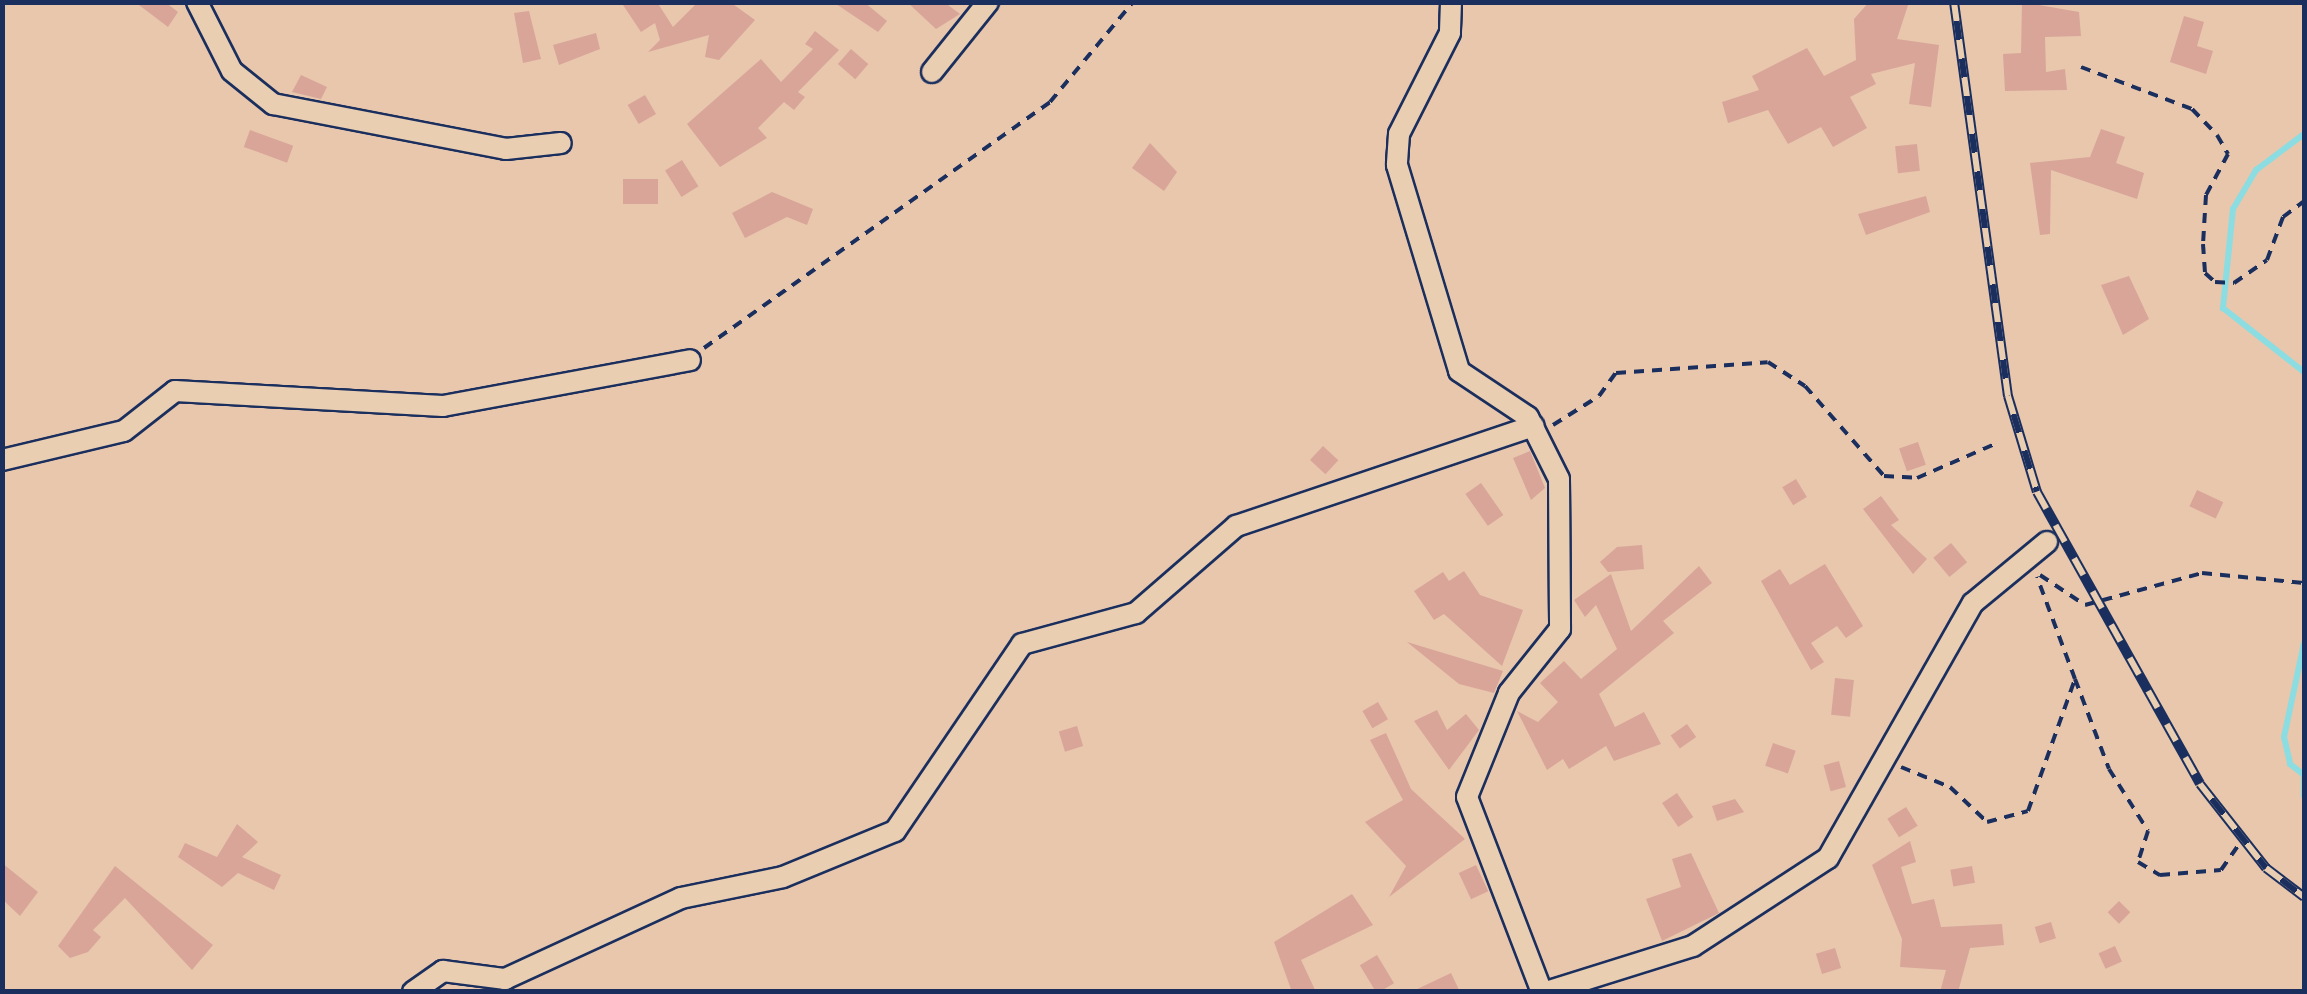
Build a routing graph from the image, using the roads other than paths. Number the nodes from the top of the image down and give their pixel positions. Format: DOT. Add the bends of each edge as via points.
graph roads {
  1 [pos="196,2"];
  2 [pos="988,2"];
  3 [pos="1450,2"];
  4 [pos="932,72"];
  5 [pos="561,143"];
  6 [pos="690,360"];
  7 [pos="1534,426"];
  8 [pos="2,460"];
  9 [pos="2046,542"];
  10 [pos="412,992"];
  11 [pos="1544,992"];
  1 -- 5 [label="street" via="232,71 273,104 506,149"];
  2 -- 4 [label="street"];
  3 -- 7 [label="street" via="1450,33 1400,134 1397,165 1459,370"];
  6 -- 8 [label="street" via="443,406 175,391 124,431"];
  7 -- 10 [label="street" via="1236,526 1136,613 1022,644 896,830 784,877 681,898 505,979 442,971"];
  7 -- 11 [label="street" via="1562,496 1560,629 1509,693 1467,797"];
  9 -- 11 [label="street" via="2006,570 1931,667 1887,760 1812,872 1666,958"];
}
